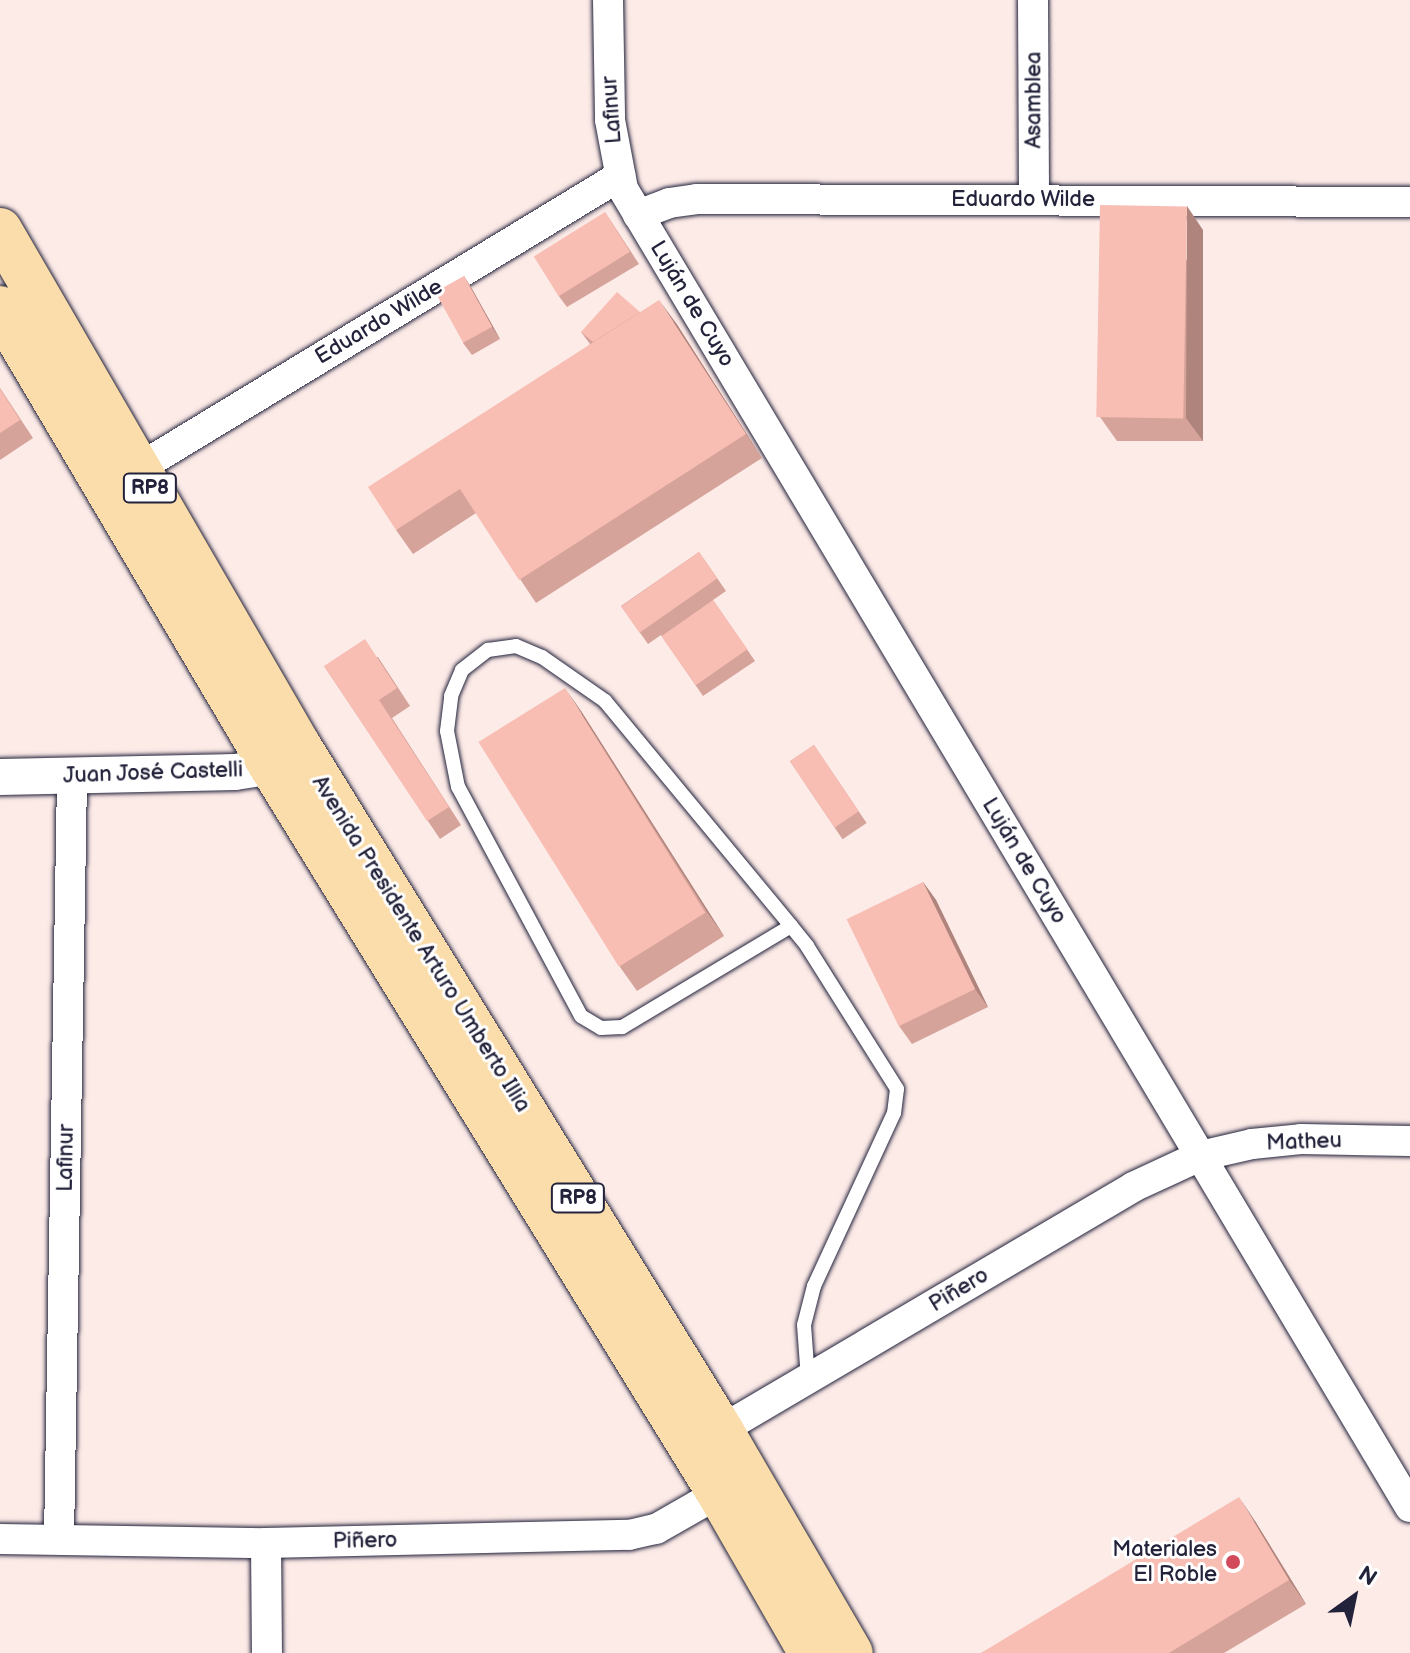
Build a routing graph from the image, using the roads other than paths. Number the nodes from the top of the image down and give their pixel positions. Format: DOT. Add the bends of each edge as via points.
graph roads {
  1 [pos="608,0"];
  2 [pos="1033,0"];
  3 [pos="620,176"];
  4 [pos="1034,200"];
  5 [pos="1410,202"];
  6 [pos="638,215"];
  7 [pos="0,230"];
  8 [pos="0,308"];
  9 [pos="139,468"];
  10 [pos="285,756"];
  11 [pos="0,777"];
  12 [pos="72,777"];
  13 [pos="791,926"];
  14 [pos="1410,1141"];
  15 [pos="1200,1156"];
  16 [pos="808,1379"];
  17 [pos="721,1430"];
  18 [pos="719,1493"];
  19 [pos="1410,1507"];
  20 [pos="0,1539"];
  21 [pos="59,1539"];
  22 [pos="266,1543"];
  23 [pos="267,1653"];
  24 [pos="811,1653"];
  25 [pos="851,1653"];
  1 -- 3 [label="street, Lafinur" via="610,120"];
  2 -- 4 [label="street, Asamblea"];
  3 -- 6 [label="street, Lafinur"];
  3 -- 9 [label="street, Eduardo Wilde"];
  4 -- 5 [label="street, Eduardo Wilde"];
  4 -- 6 [label="street, Eduardo Wilde" via="697,199"];
  6 -- 15 [label="street, Luján de Cuyo"];
  7 -- 9 [label="main road, Avenida Presidente Arturo Umberto Illia / RP8"];
  8 -- 10 [label="main road, Avenida Presidente Arturo Umberto Illia / RP8"];
  9 -- 10 [label="main road, Avenida Presidente Arturo Umberto Illia / RP8"];
  10 -- 12 [label="street, Juan José Castelli" via="235,772"];
  10 -- 17 [label="main road, Avenida Presidente Arturo Umberto Illia / RP8"];
  10 -- 18 [label="main road, Avenida Presidente Arturo Umberto Illia / RP8"];
  11 -- 12 [label="street, Juan José Castelli"];
  12 -- 21 [label="street, Lafinur"];
  13 -- 13 [label="lane" via="605,701 542,657 516,646 488,650 462,670 451,696 447,731 458,787 581,1016 601,1028 622,1027"];
  13 -- 16 [label="lane" via="897,1089 894,1113 814,1286 804,1325"];
  14 -- 15 [label="street, Matheu" via="1301,1139"];
  15 -- 16 [label="street, Piñero" via="1133,1187"];
  15 -- 19 [label="street, Luján de Cuyo"];
  16 -- 17 [label="street, Piñero"];
  17 -- 25 [label="main road, Avenida Presidente Arturo Umberto Illia / RP8"];
  18 -- 22 [label="street, Piñero" via="656,1529 629,1535"];
  18 -- 24 [label="main road, Avenida Presidente Arturo Umberto Illia / RP8"];
  20 -- 21 [label="street, Piñero"];
  21 -- 22 [label="street, Piñero"];
  22 -- 23 [label="street"];
}
